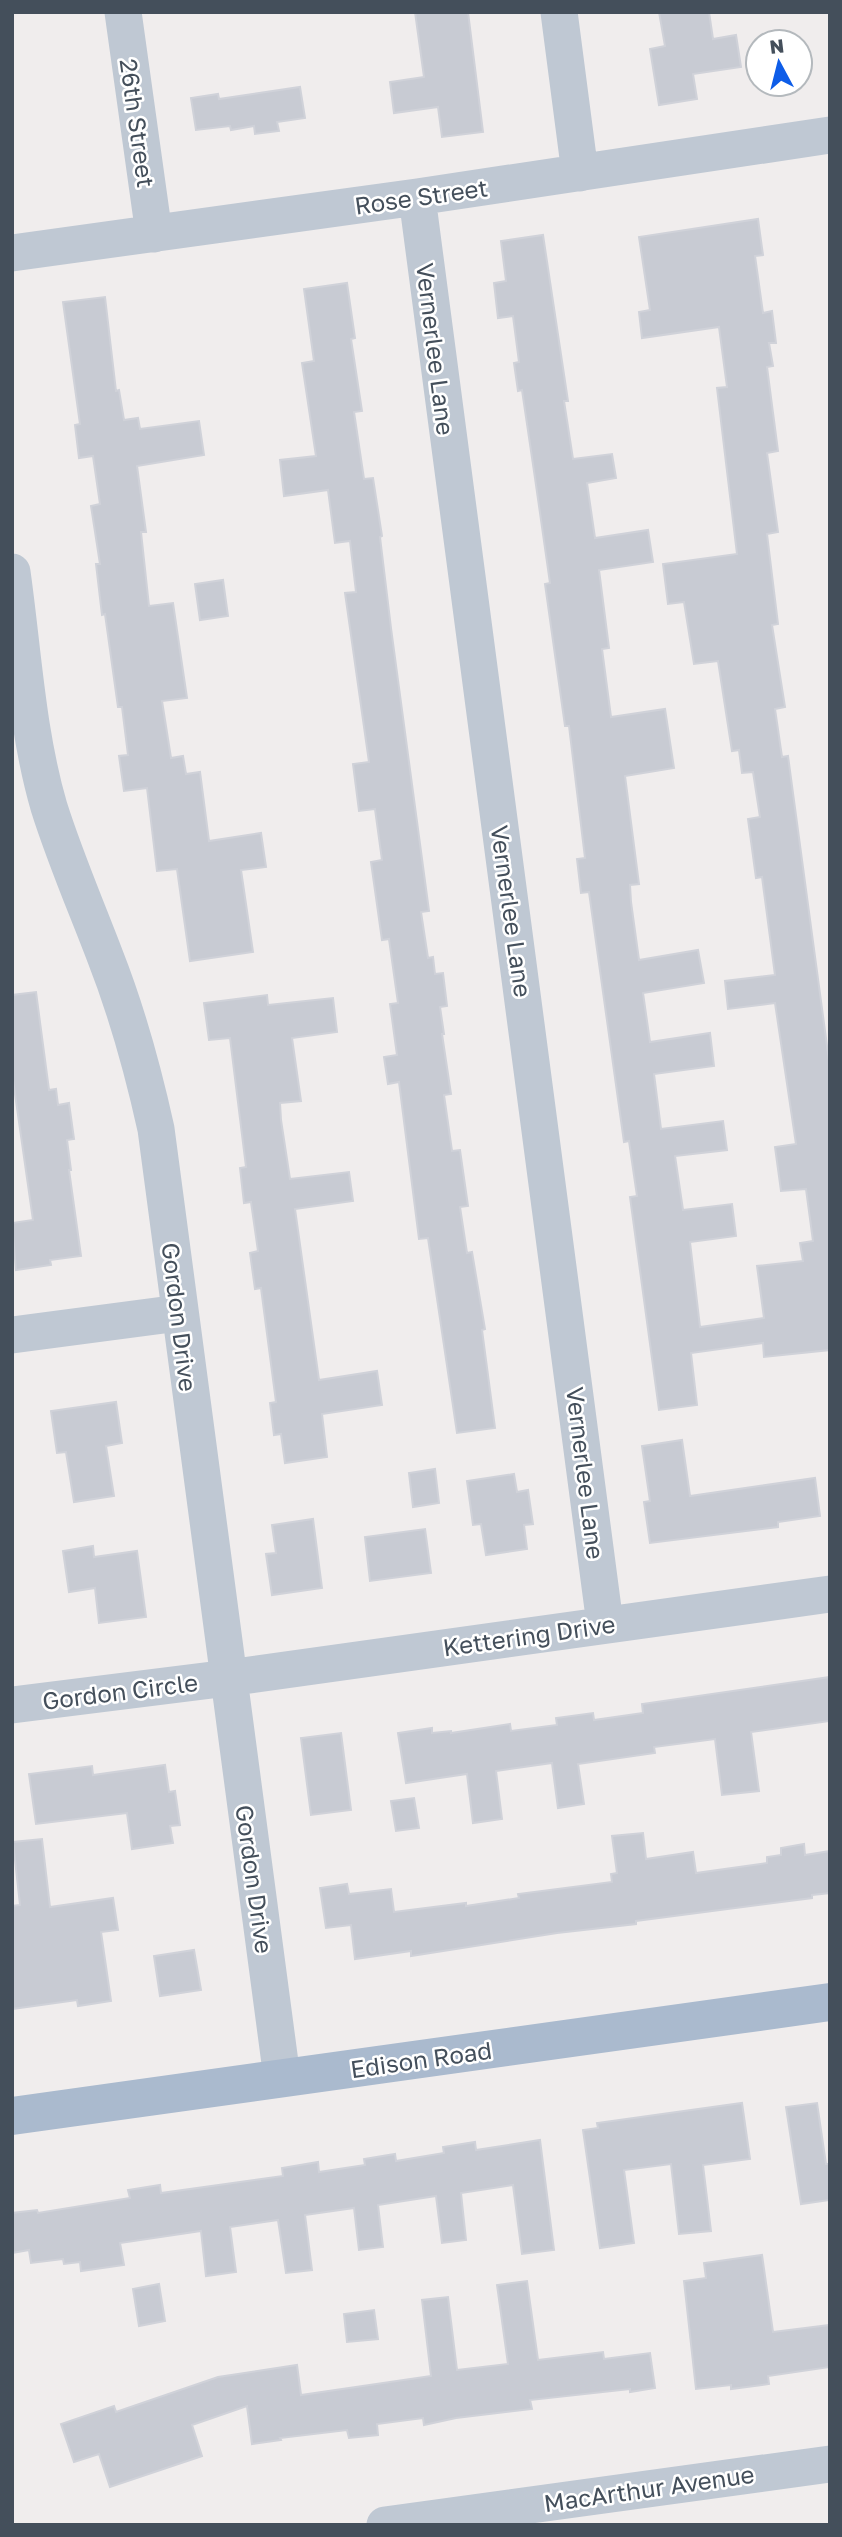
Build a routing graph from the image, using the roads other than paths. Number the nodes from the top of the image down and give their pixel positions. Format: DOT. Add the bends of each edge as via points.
graph roads {
  1 [pos="123,12"];
  2 [pos="559,12"];
  3 [pos="830,135"];
  4 [pos="580,173"];
  5 [pos="417,197"];
  6 [pos="154,234"];
  7 [pos="12,253"];
  8 [pos="12,572"];
  9 [pos="179,1313"];
  10 [pos="12,1335"];
  11 [pos="830,1594"];
  12 [pos="606,1624"];
  13 [pos="228,1678"];
  14 [pos="12,1705"];
  15 [pos="830,2001"];
  16 [pos="282,2078"];
  17 [pos="12,2116"];
  18 [pos="830,2464"];
  19 [pos="385,2525"];
  1 -- 6 [label="street, 26th Street"];
  2 -- 4 [label="street"];
  3 -- 4 [label="street, Rose Street"];
  4 -- 5 [label="street, Rose Street"];
  5 -- 6 [label="street, Rose Street"];
  5 -- 12 [label="street, Vernerlee Lane"];
  6 -- 7 [label="street, Rose Street"];
  8 -- 9 [label="street, Gordon Drive" via="48,804 144,1073 156,1129"];
  9 -- 10 [label="street"];
  9 -- 13 [label="street, Gordon Drive"];
  11 -- 12 [label="street, Kettering Drive"];
  12 -- 13 [label="street, Kettering Drive"];
  13 -- 14 [label="street, Gordon Circle"];
  13 -- 16 [label="street, Gordon Drive"];
  15 -- 16 [label="main road, Edison Road"];
  16 -- 17 [label="main road, Edison Road"];
  18 -- 19 [label="street, MacArthur Avenue"];
}
